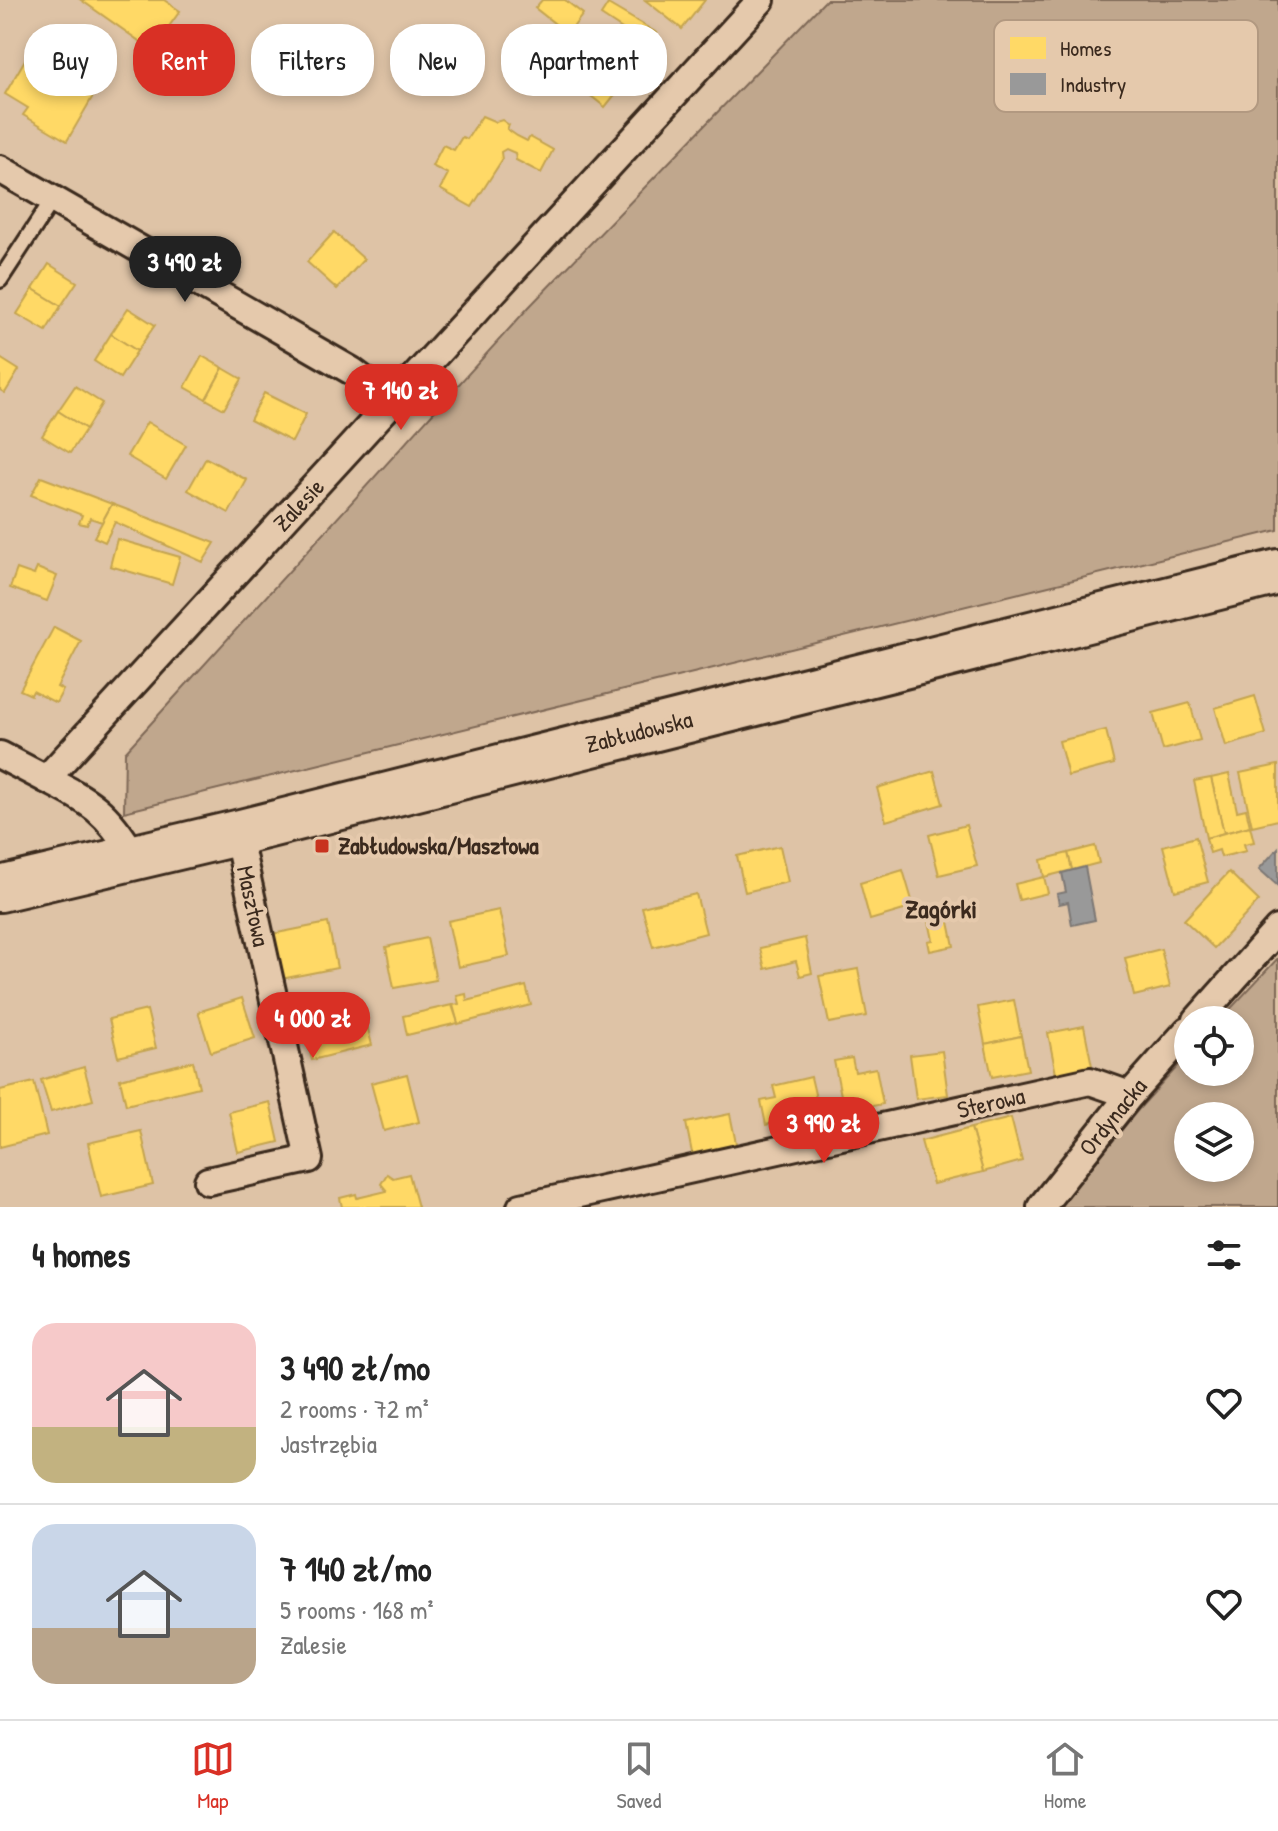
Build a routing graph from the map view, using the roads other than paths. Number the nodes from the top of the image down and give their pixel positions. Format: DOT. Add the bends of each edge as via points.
graph roads {
  1 [pos="756,1"];
  2 [pos="0,169"];
  3 [pos="53,199"];
  4 [pos="0,280"];
  5 [pos="394,402"];
  6 [pos="1278,572"];
  7 [pos="0,755"];
  8 [pos="46,779"];
  9 [pos="237,833"];
  10 [pos="133,855"];
  11 [pos="0,889"];
  12 [pos="1278,929"];
  13 [pos="1209,1006"];
  14 [pos="1174,1046"];
  15 [pos="1130,1095"];
  16 [pos="208,1181"];
  17 [pos="521,1207"];
  18 [pos="1041,1207"];
  1 -- 5 [label="street, Zalesie"];
  2 -- 3 [label="street"];
  3 -- 4 [label="lane"];
  3 -- 5 [label="street" via="352,371"];
  5 -- 8 [label="street, Zalesie"];
  6 -- 9 [label="highway, Zabłudowska"];
  7 -- 8 [label="street"];
  8 -- 10 [label="street" via="93,803"];
  9 -- 10 [label="highway, Zabłudowska"];
  9 -- 16 [label="street, Masztowa" via="309,1159"];
  10 -- 11 [label="highway, Zabłudowska"];
  12 -- 13 [label="street"];
  14 -- 15 [label="street, Ordynacka"];
  15 -- 17 [label="street, Sterowa" via="1090,1081"];
  15 -- 18 [label="street, Ordynacka"];
}
